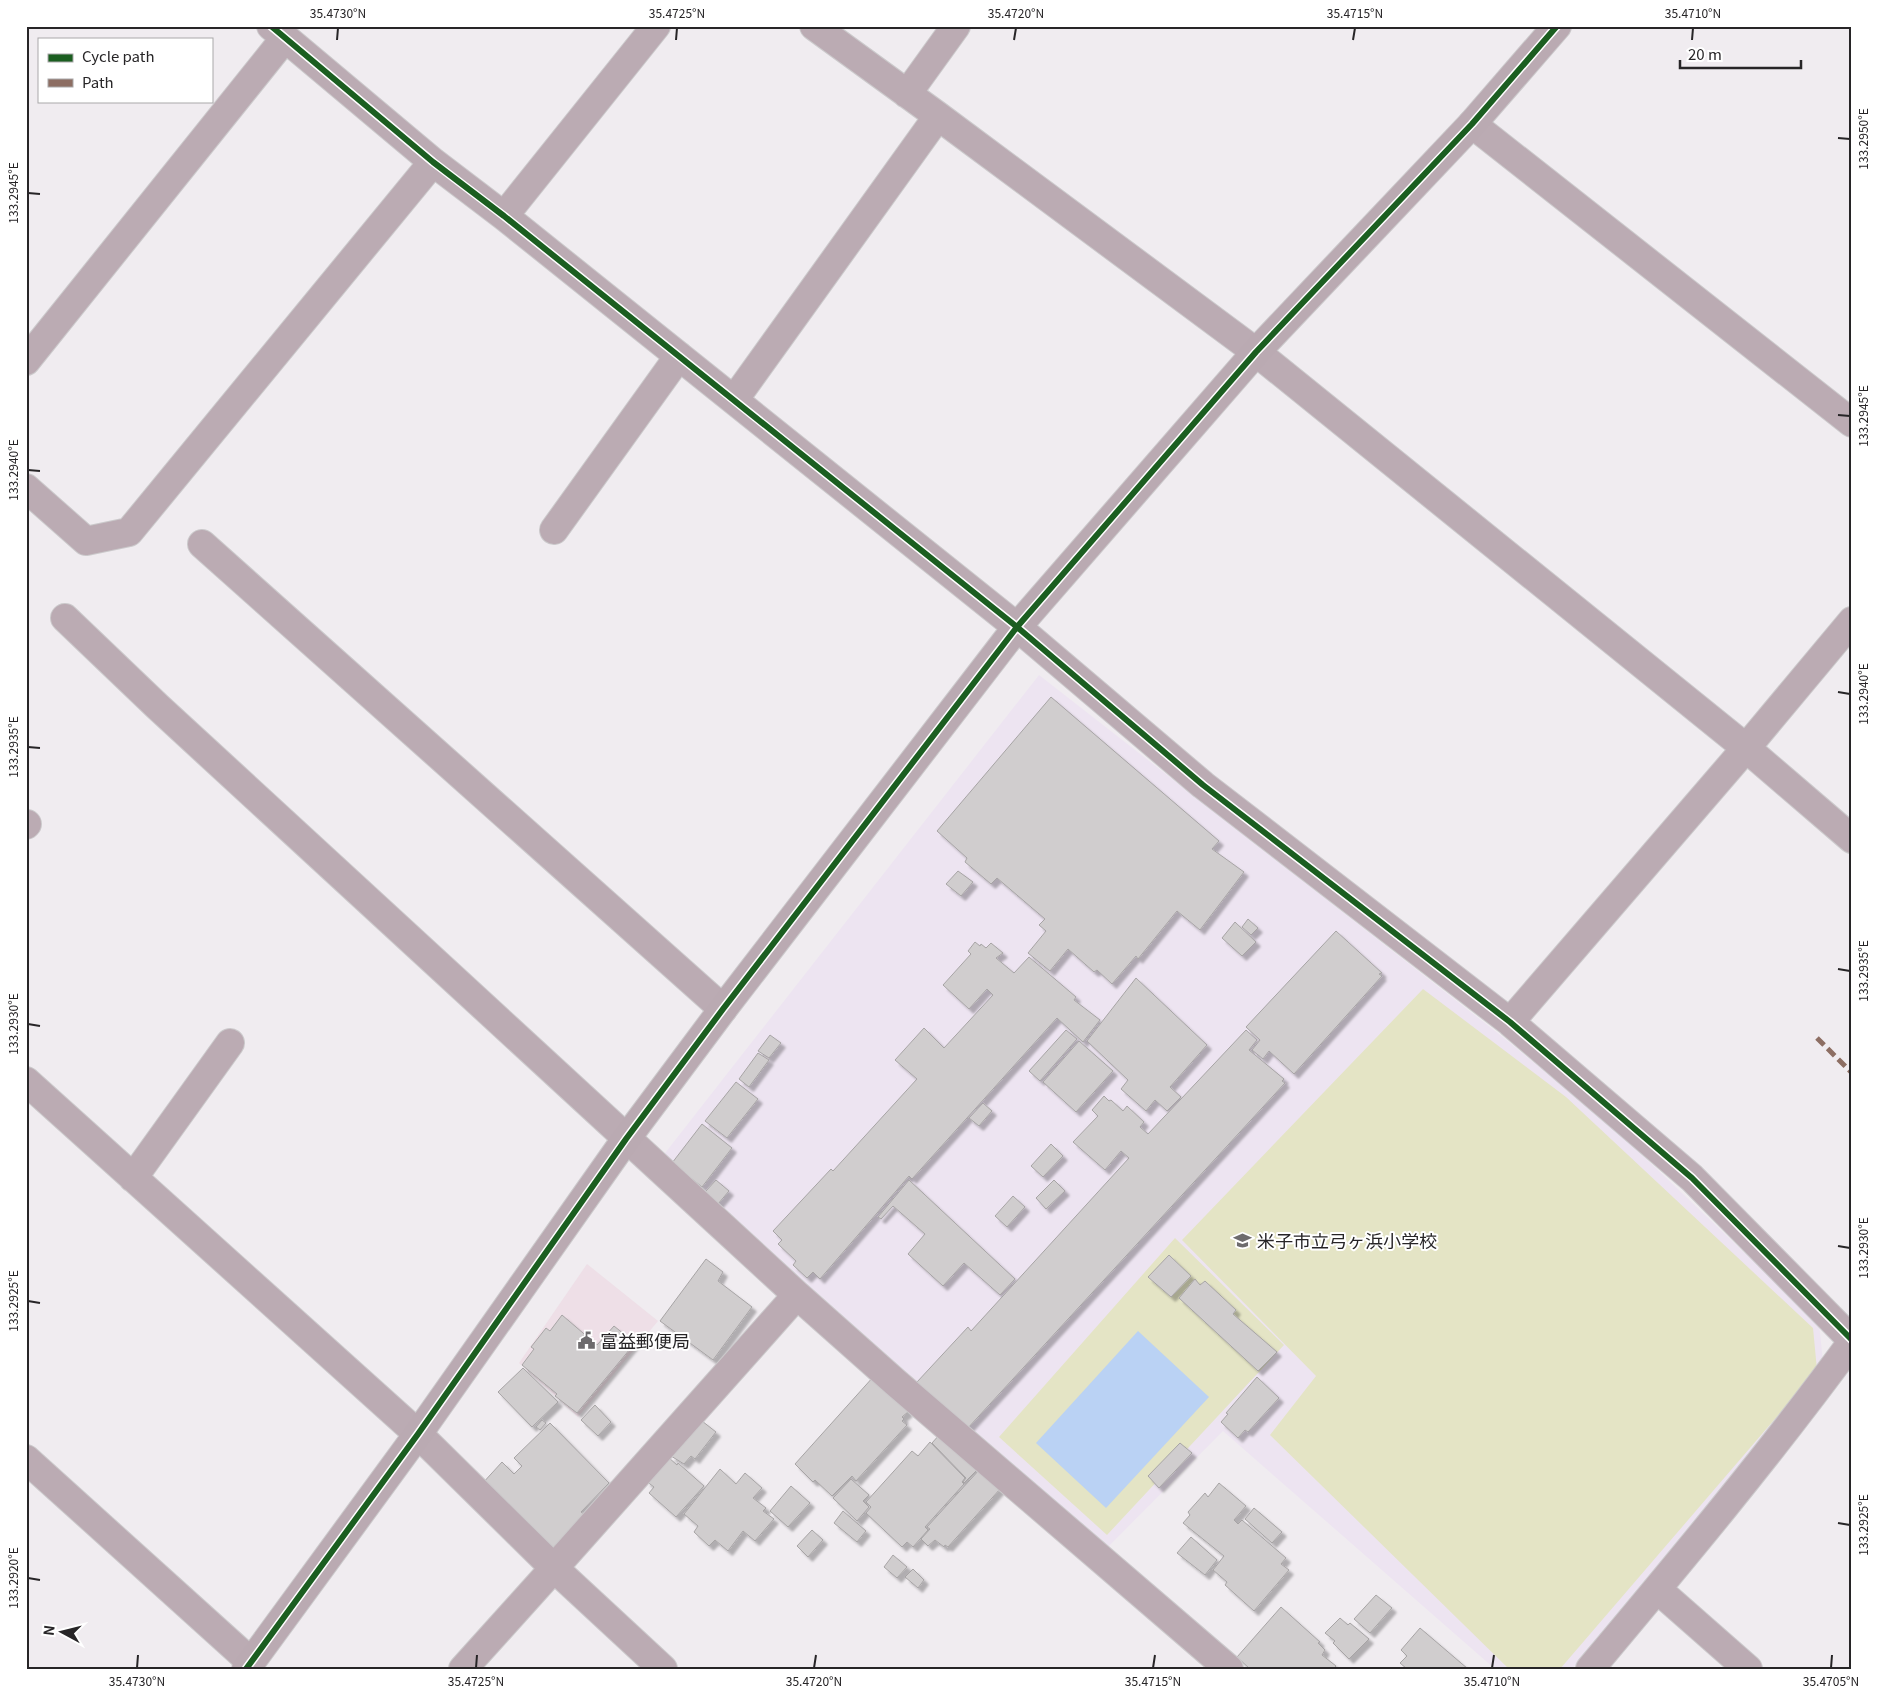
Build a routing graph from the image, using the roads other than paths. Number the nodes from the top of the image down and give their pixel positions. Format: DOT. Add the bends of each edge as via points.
graph roads {
  1 [pos="656,26"];
  2 [pos="814,26"];
  3 [pos="956,26"];
  4 [pos="1557,26"];
  5 [pos="278,32"];
  6 [pos="907,94"];
  7 [pos="938,116"];
  8 [pos="1472,124"];
  9 [pos="433,162"];
  10 [pos="504,216"];
  11 [pos="1256,352"];
  12 [pos="679,356"];
  13 [pos="26,361"];
  14 [pos="734,400"];
  15 [pos="1852,423"];
  16 [pos="26,488"];
  17 [pos="554,530"];
  18 [pos="202,544"];
  19 [pos="64,618"];
  20 [pos="1852,621"];
  21 [pos="1017,627"];
  22 [pos="1746,748"];
  23 [pos="1852,839"];
  24 [pos="723,1009"];
  25 [pos="1510,1022"];
  26 [pos="230,1043"];
  27 [pos="26,1081"];
  28 [pos="626,1139"];
  29 [pos="133,1178"];
  30 [pos="796,1295"];
  31 [pos="1852,1341"];
  32 [pos="418,1434"];
  33 [pos="26,1459"];
  34 [pos="554,1568"];
  35 [pos="1657,1589"];
  36 [pos="248,1665"];
  37 [pos="463,1669"];
  38 [pos="663,1669"];
  39 [pos="1230,1669"];
  40 [pos="1590,1669"];
  41 [pos="1748,1669"];
  1 -- 10 [label="street"];
  2 -- 6 [label="street"];
  3 -- 6 [label="street"];
  4 -- 8 [label="street"];
  5 -- 9 [label="street"];
  5 -- 13 [label="street"];
  6 -- 7 [label="street"];
  7 -- 11 [label="street"];
  7 -- 14 [label="street"];
  8 -- 11 [label="street"];
  8 -- 15 [label="street"];
  9 -- 10 [label="street"];
  9 -- 16 [label="street" via="129,532 86,541"];
  10 -- 12 [label="street"];
  11 -- 21 [label="street"];
  11 -- 22 [label="street"];
  12 -- 14 [label="street"];
  12 -- 17 [label="street"];
  14 -- 21 [label="street"];
  18 -- 24 [label="street"];
  19 -- 28 [label="street"];
  20 -- 22 [label="street"];
  21 -- 24 [label="street"];
  21 -- 25 [label="street" via="1203,785"];
  22 -- 23 [label="street"];
  22 -- 25 [label="street"];
  24 -- 28 [label="street"];
  25 -- 31 [label="street" via="1692,1178"];
  26 -- 29 [label="street"];
  27 -- 29 [label="street"];
  28 -- 30 [label="street"];
  28 -- 32 [label="street"];
  29 -- 32 [label="street"];
  30 -- 34 [label="street"];
  30 -- 39 [label="street"];
  31 -- 35 [label="street"];
  32 -- 34 [label="street"];
  32 -- 36 [label="street"];
  33 -- 36 [label="street"];
  34 -- 37 [label="street"];
  34 -- 38 [label="street"];
  35 -- 40 [label="street"];
  35 -- 41 [label="street"];
}
